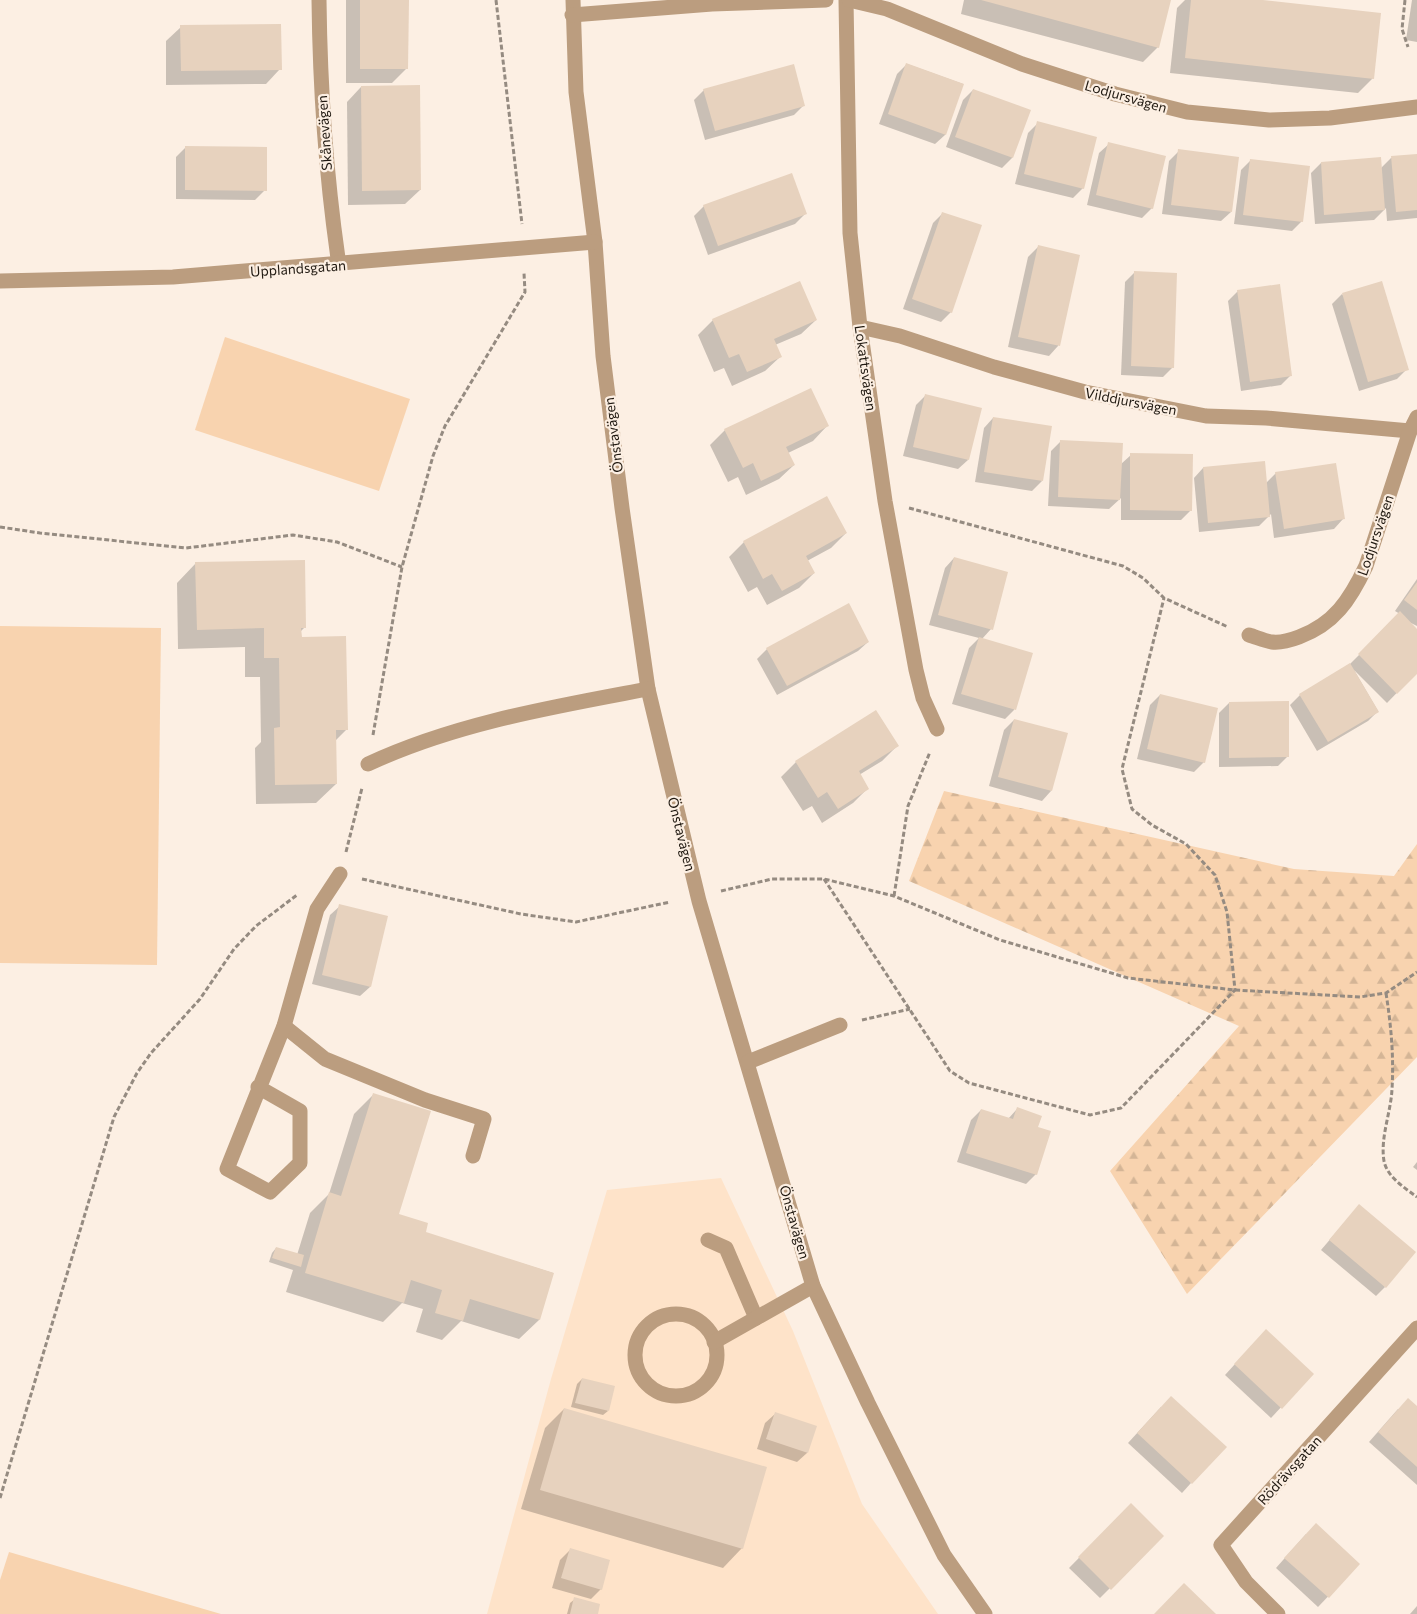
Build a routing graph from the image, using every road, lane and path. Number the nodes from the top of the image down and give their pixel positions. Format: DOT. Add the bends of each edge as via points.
graph roads {
  1 [pos="319,0"];
  2 [pos="496,0"];
  3 [pos="826,0"];
  4 [pos="847,0"];
  5 [pos="1405,0"];
  6 [pos="573,7"];
  7 [pos="1408,47"];
  8 [pos="1417,107"];
  9 [pos="595,242"];
  10 [pos="522,248"];
  11 [pos="339,265"];
  12 [pos="0,281"];
  13 [pos="860,327"];
  14 [pos="1414,424"];
  15 [pos="885,501"];
  16 [pos="0,527"];
  17 [pos="402,567"];
  18 [pos="1164,598"];
  19 [pos="1250,634"];
  20 [pos="648,689"];
  21 [pos="938,729"];
  22 [pos="368,764"];
  23 [pos="340,874"];
  24 [pos="824,879"];
  25 [pos="303,891"];
  26 [pos="720,891"];
  27 [pos="894,896"];
  28 [pos="670,902"];
  29 [pos="1417,972"];
  30 [pos="1236,990"];
  31 [pos="1386,994"];
  32 [pos="910,1009"];
  33 [pos="840,1025"];
  34 [pos="284,1026"];
  35 [pos="748,1062"];
  36 [pos="258,1087"];
  37 [pos="473,1156"];
  38 [pos="1417,1197"];
  39 [pos="708,1240"];
  40 [pos="813,1286"];
  41 [pos="756,1318"];
  42 [pos="1417,1328"];
  43 [pos="714,1342"];
  44 [pos="0,1498"];
  45 [pos="985,1614"];
  46 [pos="1278,1614"];
  1 -- 11 [label="street, Skånevägen" via="328,194"];
  2 -- 10 [label="path" via="522,212"];
  3 -- 6 [label="street"];
  4 -- 8 [label="street, Lodjursvägen" via="886,9 1022,64 1115,94 1187,112 1269,120 1330,118"];
  4 -- 13 [label="street, Lokattsvägen" via="850,233"];
  5 -- 7 [label="path" via="1402,28"];
  6 -- 9 [label="street, Önstavägen" via="576,92"];
  9 -- 10 [label="street, Upplandsgatan"];
  9 -- 20 [label="street, Önstavägen" via="603,356"];
  10 -- 11 [label="street, Upplandsgatan"];
  10 -- 17 [label="path" via="525,292 445,426 433,456"];
  11 -- 12 [label="street, Upplandsgatan" via="173,277"];
  13 -- 14 [label="street, Vilddjursvägen" via="1085,392 1206,416"];
  13 -- 15 [label="street, Lokattsvägen"];
  14 -- 19 [label="street, Lodjursvägen" via="1366,566 1341,609 1318,630 1292,639 1272,642"];
  15 -- 18 [label="path" via="1123,566 1143,578"];
  15 -- 21 [label="street, Lokattsvägen" via="916,670 923,698"];
  16 -- 17 [label="path" via="186,548 293,535 337,542"];
  17 -- 22 [label="path"];
  18 -- 19 [label="path" via="1217,623"];
  18 -- 30 [label="path" via="1122,769 1132,809 1152,825 1186,844 1215,875 1228,912"];
  20 -- 22 [label="street" via="516,714 399,750"];
  20 -- 35 [label="street, Önstavägen" via="698,901"];
  21 -- 27 [label="path" via="908,806"];
  22 -- 23 [label="path"];
  23 -- 28 [label="path" via="521,914 576,922"];
  23 -- 34 [label="street" via="317,909"];
  24 -- 26 [label="path" via="772,879"];
  24 -- 27 [label="path"];
  24 -- 32 [label="path"];
  25 -- 44 [label="path" via="256,926 234,949 200,999 151,1053 114,1117"];
  27 -- 30 [label="path" via="1000,940 1128,978"];
  29 -- 31 [label="path"];
  30 -- 31 [label="path" via="1360,997"];
  30 -- 32 [label="path" via="1120,1108 1090,1115 968,1083 950,1071"];
  31 -- 38 [label="path" via="1392,1089 1384,1162 1390,1174"];
  32 -- 33 [label="path"];
  33 -- 35 [label="street"];
  34 -- 36 [label="street"];
  34 -- 37 [label="street" via="324,1059 425,1100 484,1118"];
  35 -- 40 [label="street, Önstavägen"];
  36 -- 36 [label="street" via="226,1169 270,1192 300,1163 300,1111"];
  39 -- 41 [label="street" via="726,1248"];
  40 -- 41 [label="street"];
  40 -- 45 [label="street, Önstavägen" via="944,1555"];
  41 -- 43 [label="street"];
  42 -- 46 [label="street, Rödrävsgatan" via="1221,1544 1246,1582"];
  43 -- 43 [label="street" via="716,1365 709,1380 697,1391 681,1396 665,1395 651,1388 640,1376 635,1361 636,1345 643,1330 655,1320 670,1314 686,1315 700,1322"];
}
